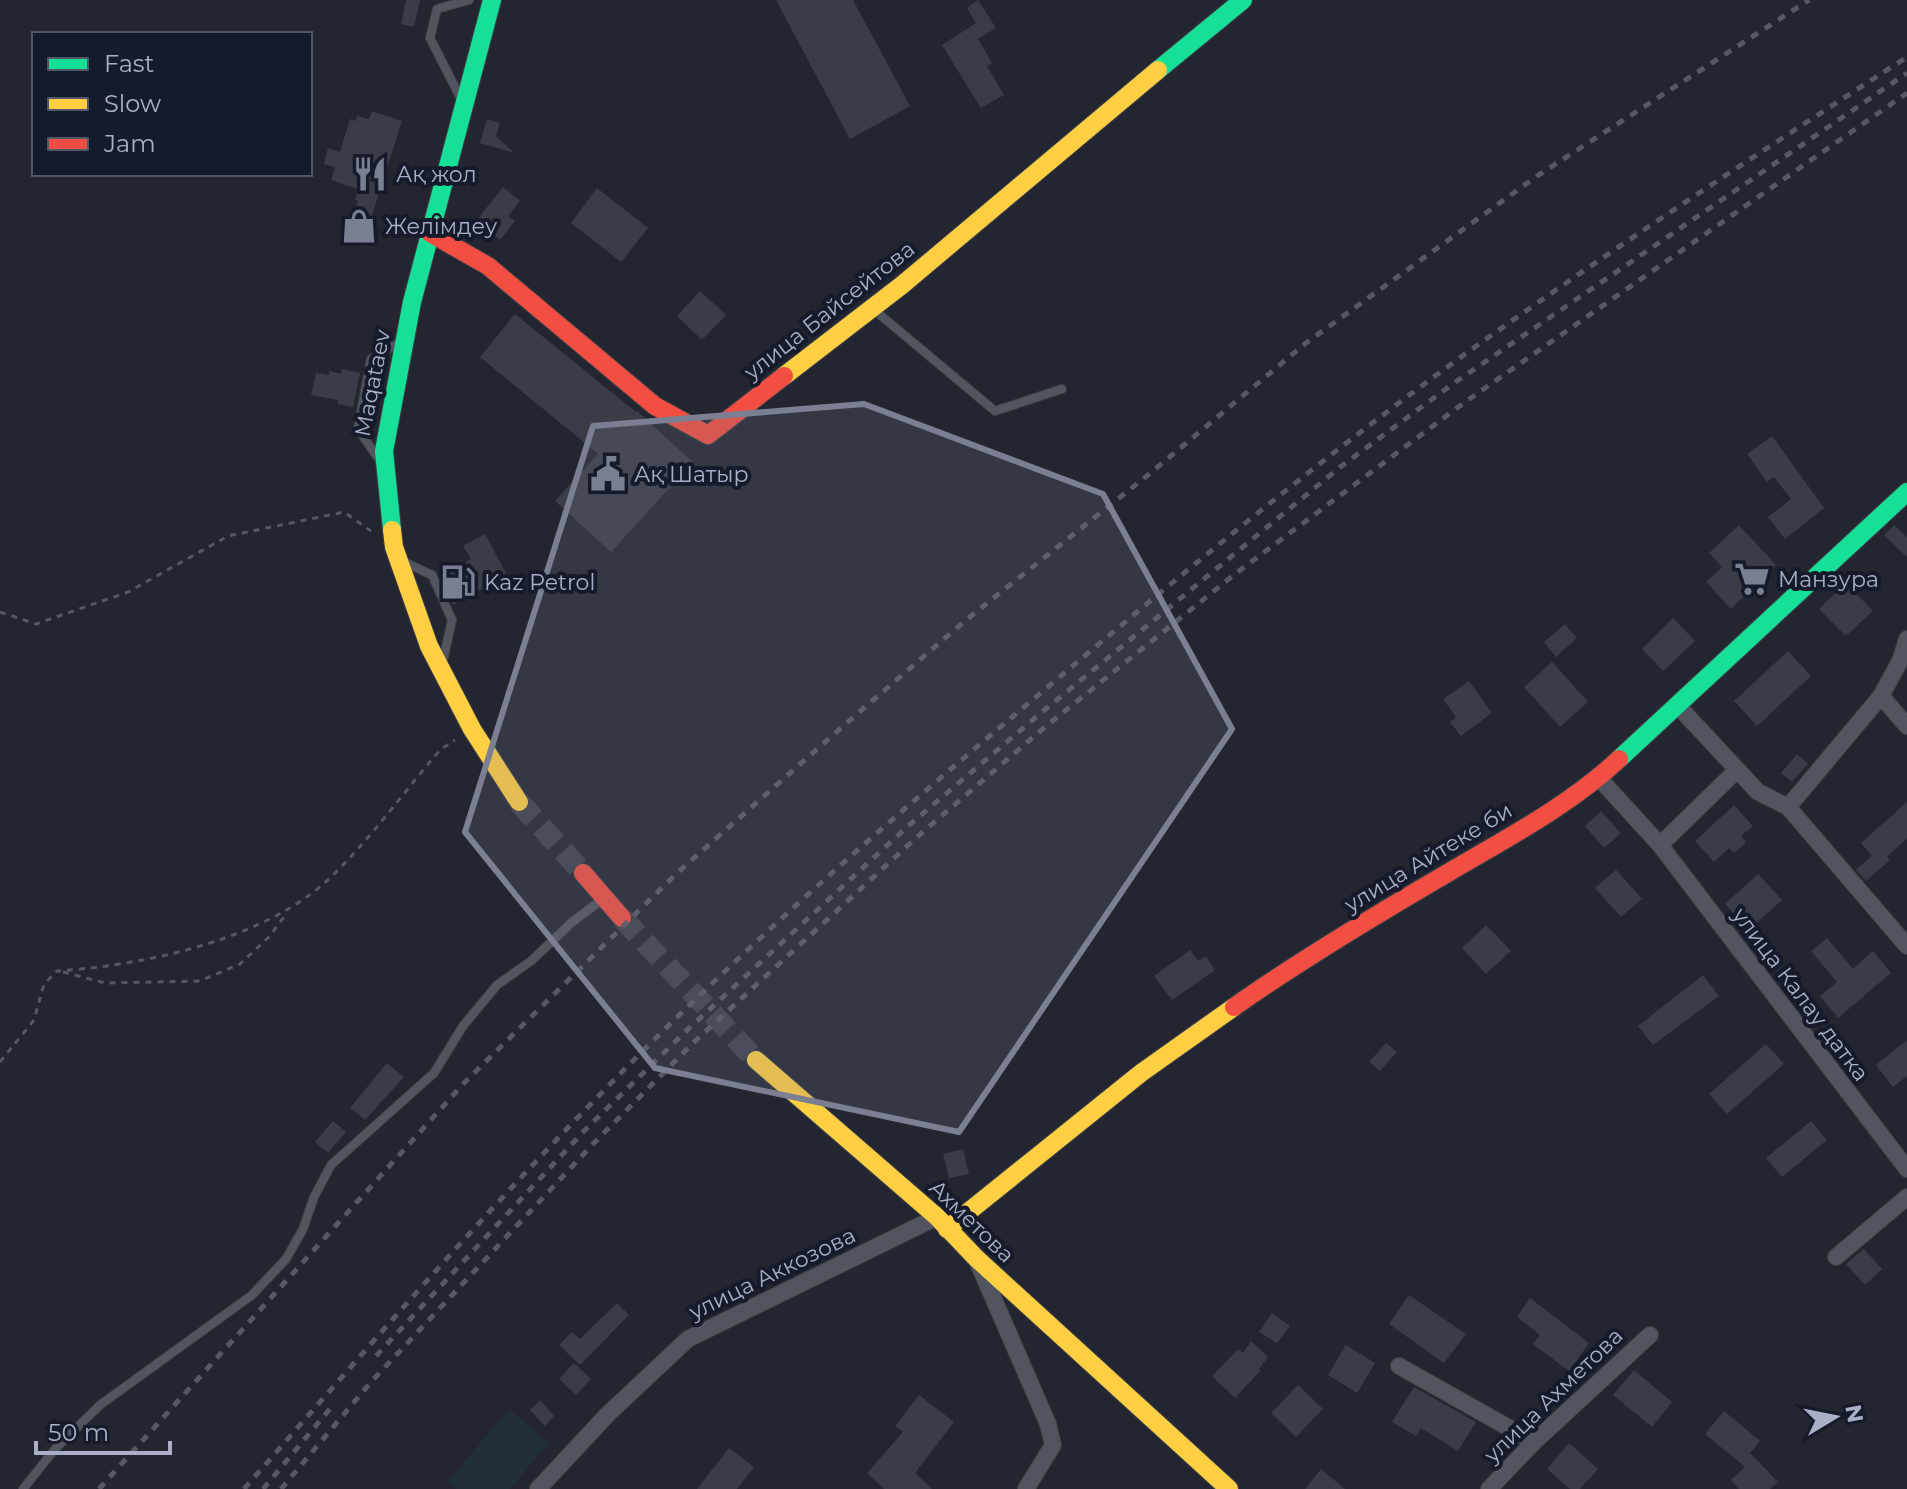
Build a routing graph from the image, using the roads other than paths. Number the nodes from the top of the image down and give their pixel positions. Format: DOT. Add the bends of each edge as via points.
graph roads {
  1 [pos="469,0"];
  2 [pos="492,0"];
  3 [pos="1243,0"];
  4 [pos="464,105"];
  5 [pos="430,233"];
  6 [pos="872,308"];
  7 [pos="405,340"];
  8 [pos="1062,389"];
  9 [pos="385,468"];
  10 [pos="1907,492"];
  11 [pos="396,553"];
  12 [pos="1907,639"];
  13 [pos="441,670"];
  14 [pos="1881,696"];
  15 [pos="1678,706"];
  16 [pos="1907,726"];
  17 [pos="1737,770"];
  18 [pos="1599,778"];
  19 [pos="519,802"];
  20 [pos="1788,807"];
  21 [pos="1660,845"];
  22 [pos="583,873"];
  23 [pos="605,898"];
  24 [pos="622,918"];
  25 [pos="1907,946"];
  26 [pos="756,1060"];
  27 [pos="1907,1169"];
  28 [pos="1907,1197"];
  29 [pos="942,1223"];
  30 [pos="1836,1257"];
  31 [pos="976,1258"];
  32 [pos="1650,1335"];
  33 [pos="1399,1366"];
  34 [pos="1534,1442"];
  35 [pos="23,1489"];
  36 [pos="538,1489"];
  37 [pos="1026,1489"];
  38 [pos="1229,1489"];
  39 [pos="1489,1489"];
  1 -- 4 [label="lane" via="437,9 430,38"];
  2 -- 4 [label="street, Maqataev"];
  3 -- 6 [label="street, улица Байсейтова"];
  4 -- 5 [label="street, Maqataev"];
  5 -- 6 [label="street, улица Байсейтова" via="488,266 655,406 708,435"];
  5 -- 7 [label="street, Maqataev"];
  6 -- 8 [label="lane" via="995,411"];
  7 -- 9 [label="street, Maqataev"];
  7 -- 9 [label="lane" via="371,359 358,429"];
  9 -- 11 [label="street, Maqataev"];
  10 -- 15 [label="street, улица Айтеке би"];
  11 -- 13 [label="street, Maqataev"];
  11 -- 13 [label="lane" via="432,575 452,620"];
  12 -- 14 [label="street"];
  13 -- 19 [label="street, Maqataev"];
  14 -- 16 [label="street"];
  14 -- 20 [label="street"];
  15 -- 17 [label="street"];
  15 -- 18 [label="street, улица Айтеке би"];
  17 -- 20 [label="street" via="1758,792"];
  17 -- 21 [label="street"];
  18 -- 21 [label="street, улица Калау датка"];
  18 -- 29 [label="street, улица Айтеке би" via="1264,986"];
  20 -- 25 [label="street"];
  21 -- 27 [label="street, улица Калау датка"];
  22 -- 23 [label="street"];
  23 -- 24 [label="street"];
  23 -- 35 [label="lane" via="497,985 434,1073 331,1165 286,1259 252,1295 100,1405"];
  26 -- 29 [label="street, Ахметова"];
  28 -- 30 [label="street"];
  29 -- 31 [label="street, Ахметова"];
  29 -- 36 [label="street, улица Аккозова" via="688,1339"];
  31 -- 37 [label="street" via="1053,1445"];
  31 -- 38 [label="street, Ахметова"];
  32 -- 34 [label="street, улица Ахметова"];
  33 -- 34 [label="street"];
  34 -- 39 [label="street, улица Ахметова"];
}
